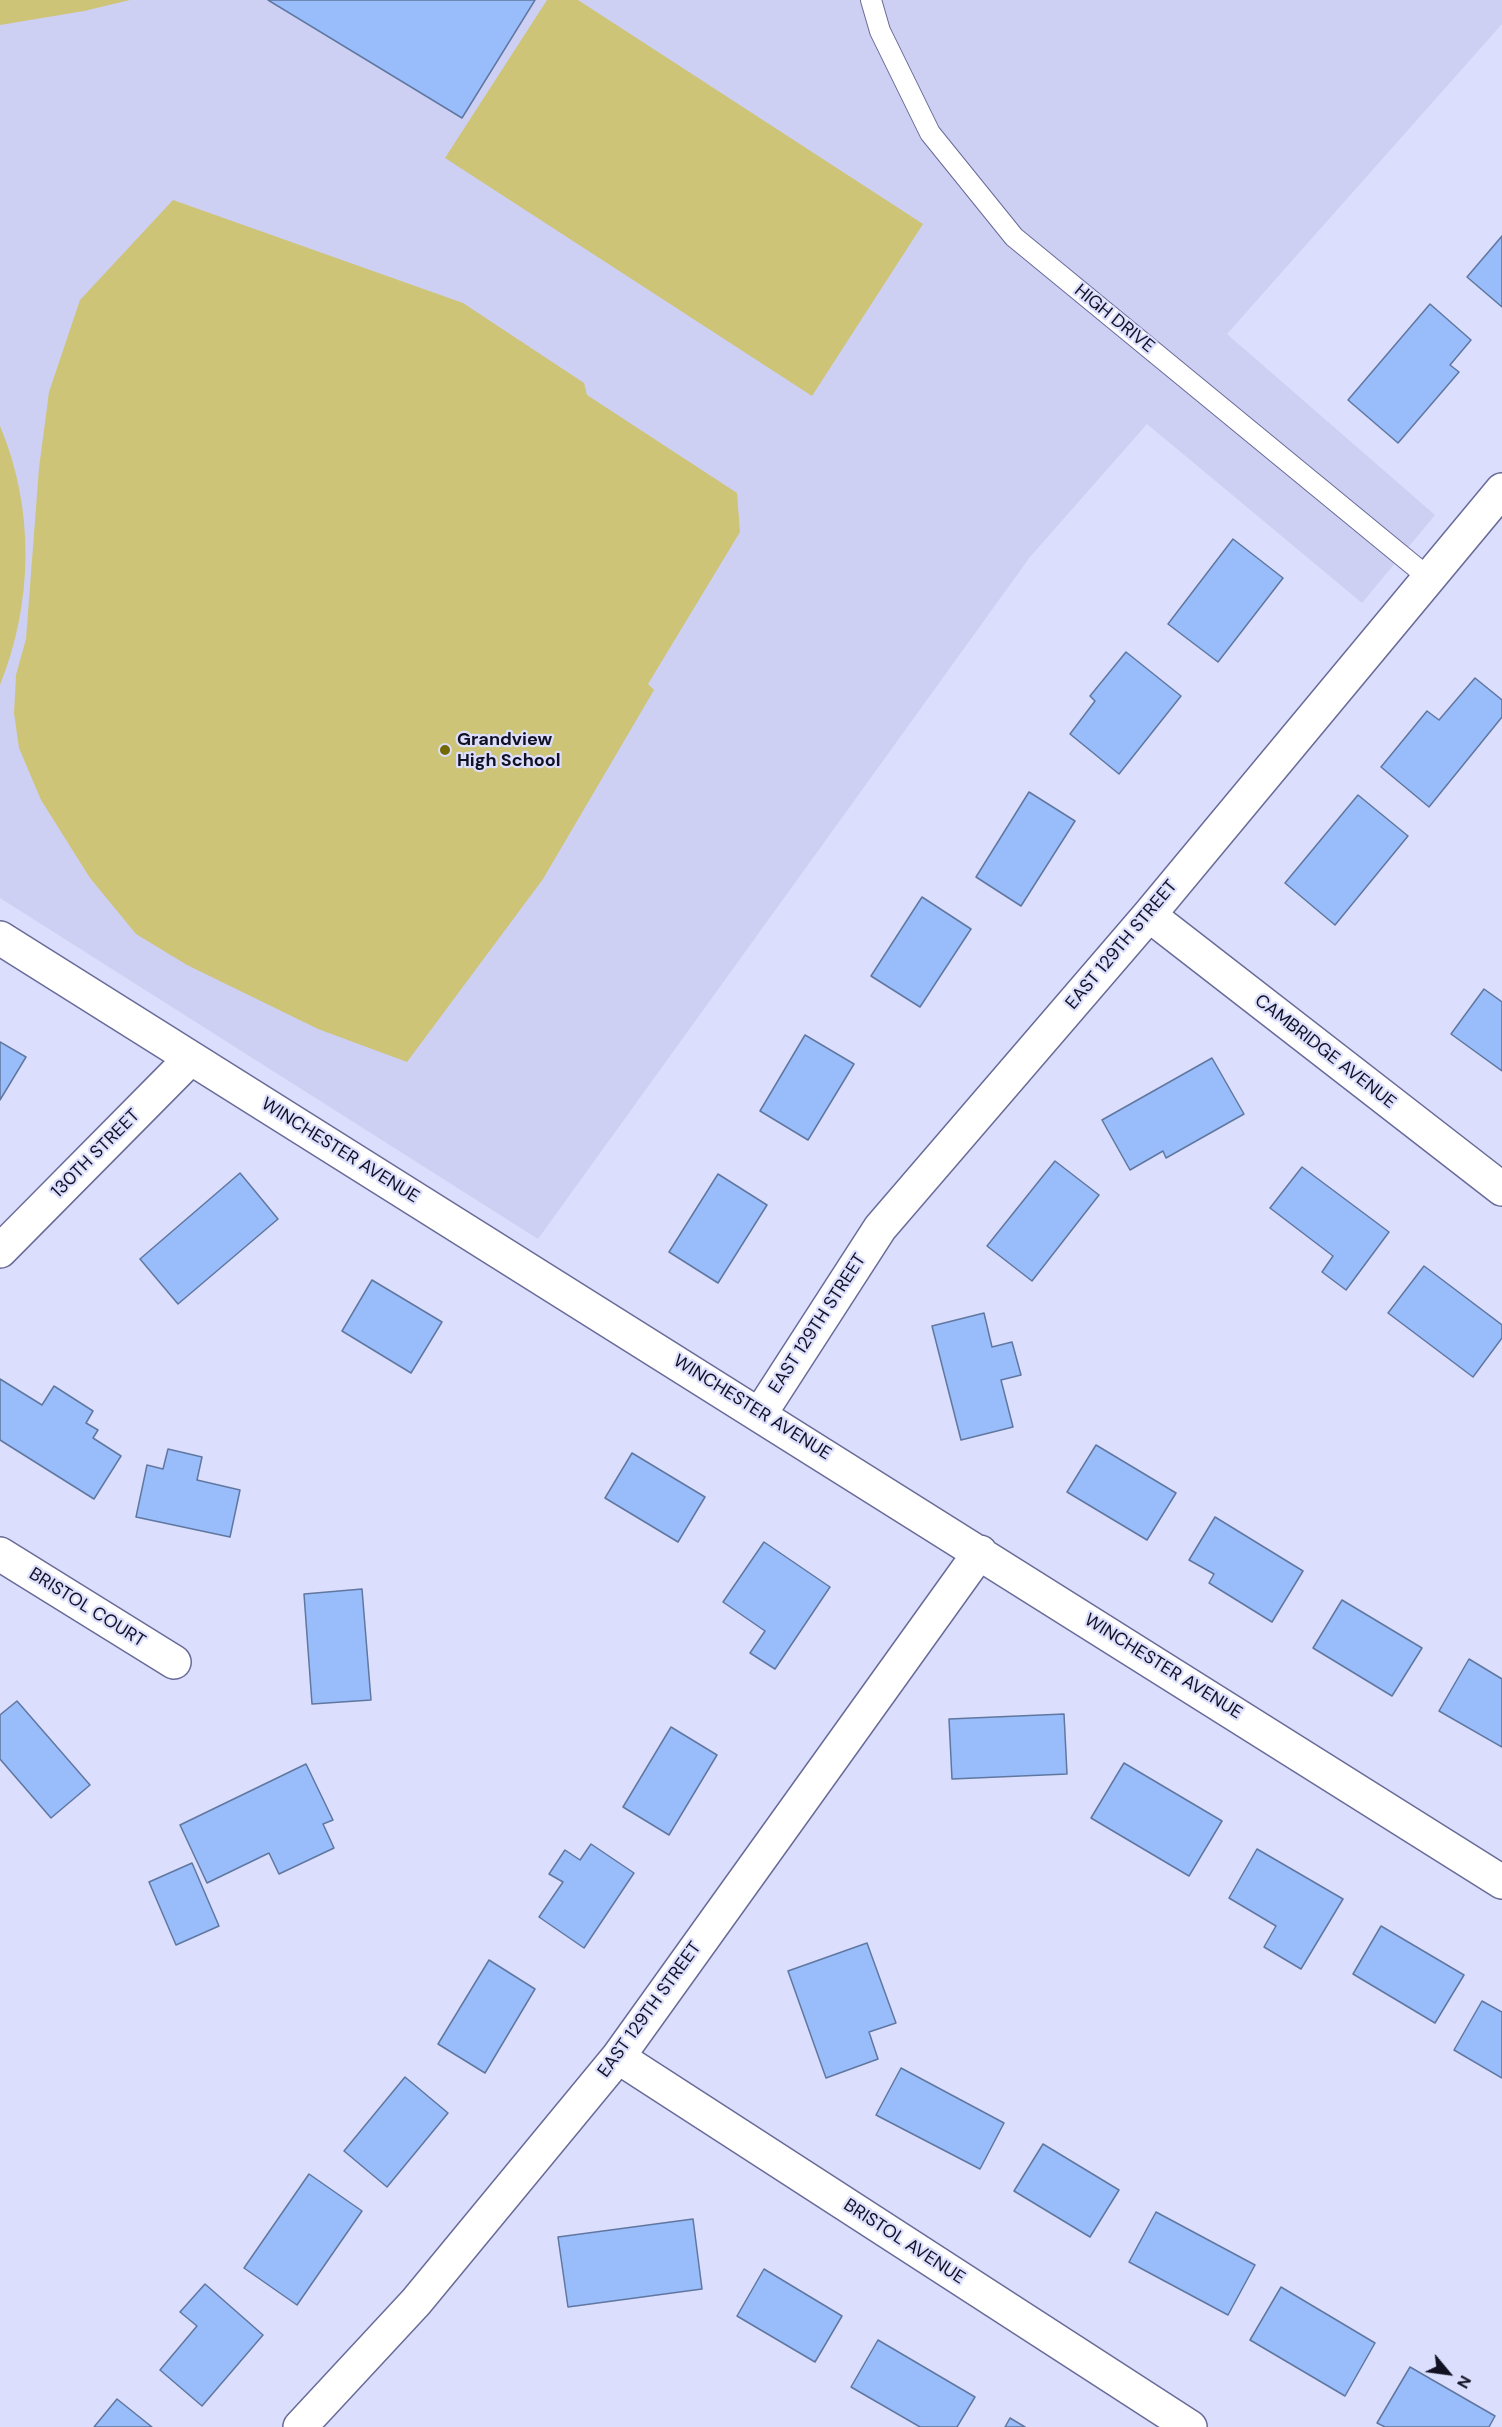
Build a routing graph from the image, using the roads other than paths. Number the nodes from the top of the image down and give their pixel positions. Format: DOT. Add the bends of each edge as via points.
graph roads {
  1 [pos="871,0"];
  2 [pos="1502,490"];
  3 [pos="1429,578"];
  4 [pos="1149,915"];
  5 [pos="0,938"];
  6 [pos="191,1058"];
  7 [pos="1502,1189"];
  8 [pos="0,1251"];
  9 [pos="760,1414"];
  10 [pos="0,1554"];
  11 [pos="974,1560"];
  12 [pos="174,1662"];
  13 [pos="1502,1882"];
  14 [pos="618,2056"];
  15 [pos="300,2427"];
  16 [pos="1190,2427"];
  1 -- 3 [label="lane, HIGH DRIVE" via="880,31 930,134 1014,237"];
  2 -- 3 [label="street, EAST 129TH STREET"];
  3 -- 4 [label="street, EAST 129TH STREET"];
  4 -- 7 [label="street, CAMBRIDGE AVENUE"];
  4 -- 9 [label="street, EAST 129TH STREET" via="880,1228"];
  5 -- 6 [label="street, WINCHESTER AVENUE"];
  6 -- 8 [label="street, 130TH STREET"];
  6 -- 9 [label="street, WINCHESTER AVENUE"];
  9 -- 11 [label="street, WINCHESTER AVENUE"];
  10 -- 12 [label="street, BRISTOL COURT"];
  11 -- 13 [label="street, WINCHESTER AVENUE"];
  11 -- 14 [label="street, EAST 129TH STREET"];
  14 -- 15 [label="street, EAST 129TH STREET" via="416,2302"];
  14 -- 16 [label="street, BRISTOL AVENUE"];
}
